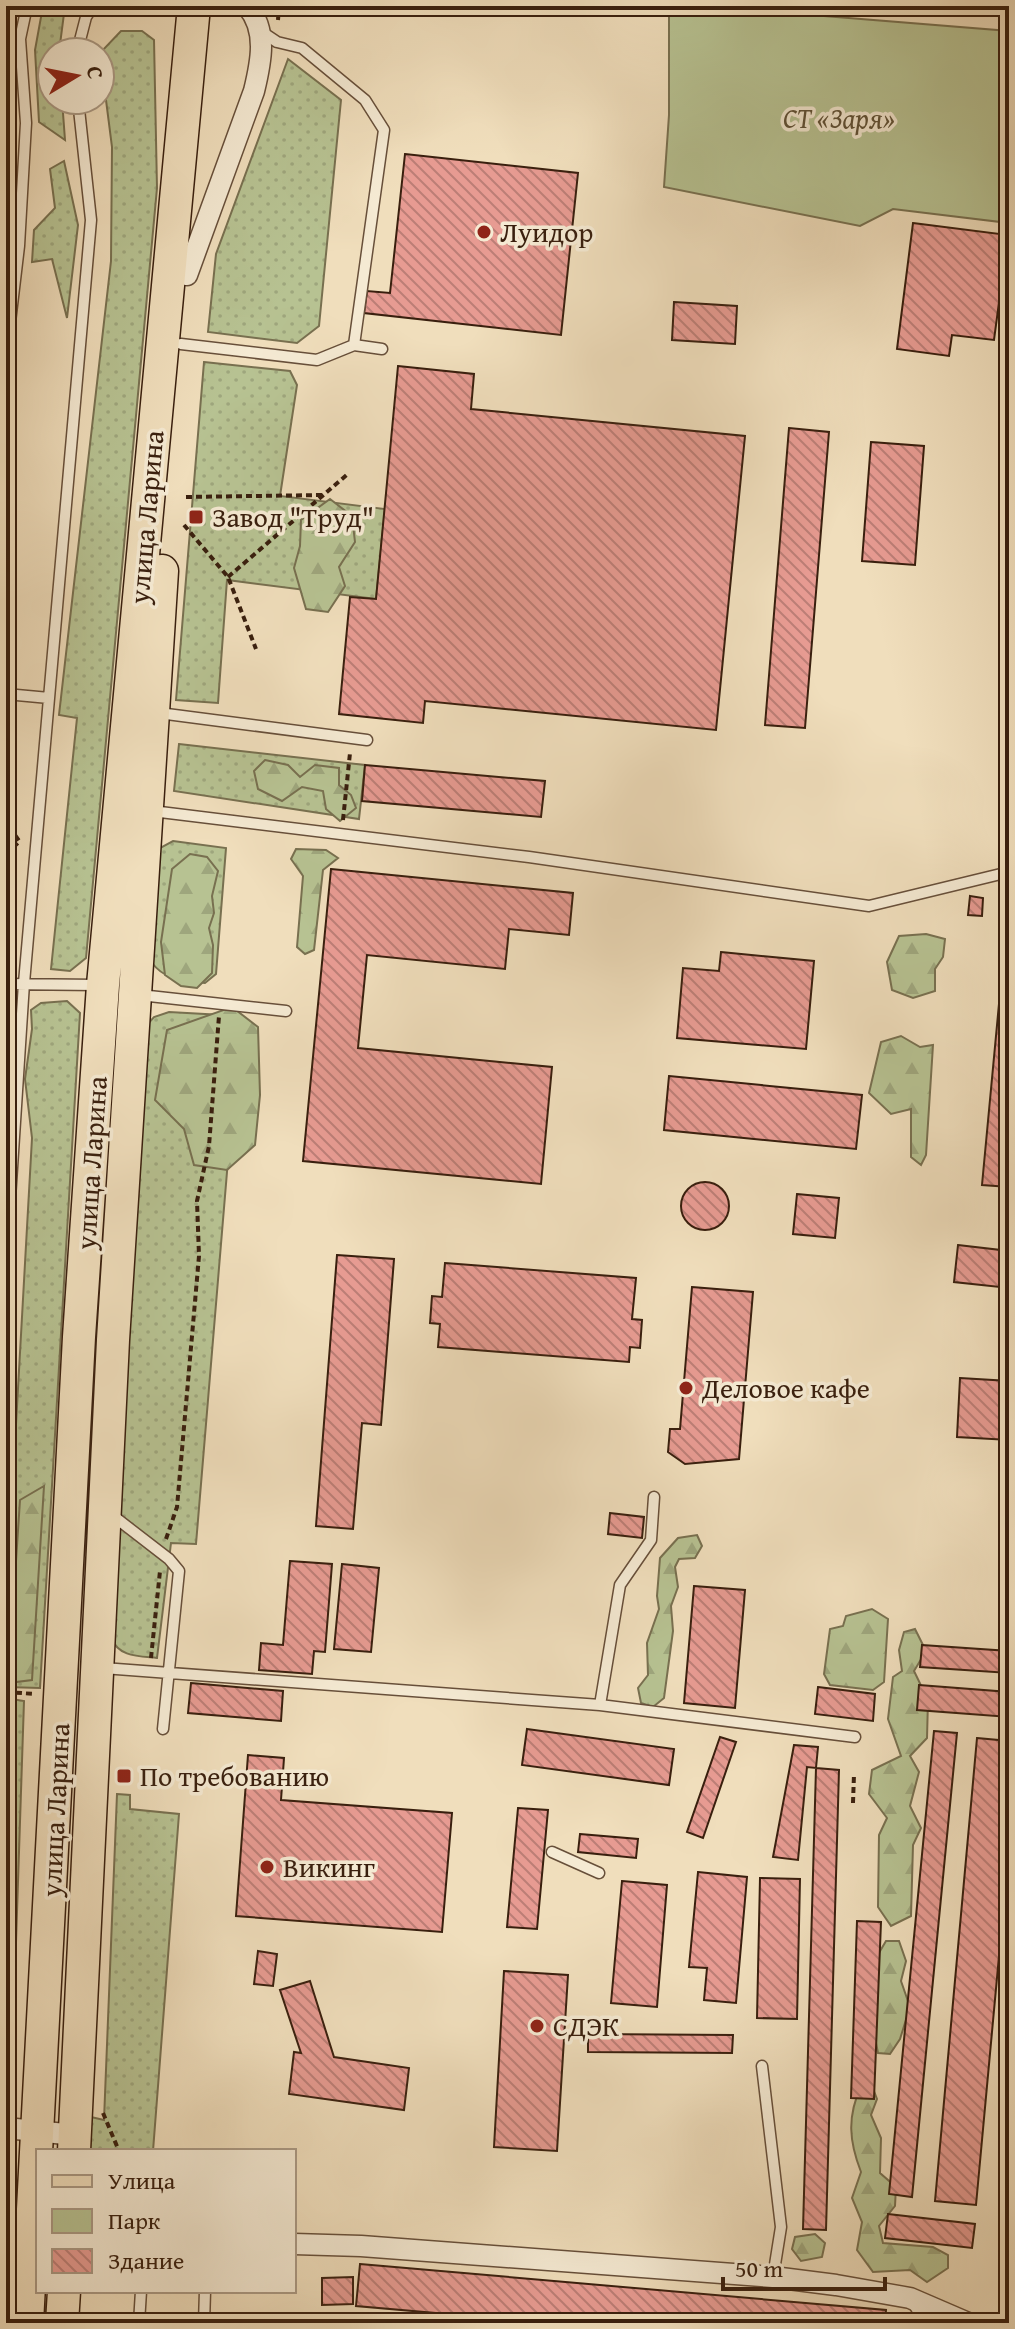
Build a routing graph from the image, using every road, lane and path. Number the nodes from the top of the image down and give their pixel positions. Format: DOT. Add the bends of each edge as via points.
graph roads {
  1 [pos="27,6"];
  2 [pos="93,6"];
  3 [pos="194,6"];
  4 [pos="216,6"];
  5 [pos="247,6"];
  6 [pos="261,31"];
  7 [pos="6,34"];
  8 [pos="81,36"];
  9 [pos="20,39"];
  10 [pos="80,116"];
  11 [pos="187,275"];
  12 [pos="181,344"];
  13 [pos="354,345"];
  14 [pos="382,349"];
  15 [pos="6,356"];
  16 [pos="349,473"];
  17 [pos="323,495"];
  18 [pos="186,497"];
  19 [pos="184,525"];
  20 [pos="228,577"];
  21 [pos="256,649"];
  22 [pos="6,694"];
  23 [pos="49,698"];
  24 [pos="153,712"];
  25 [pos="352,738"];
  26 [pos="367,740"];
  27 [pos="146,810"];
  28 [pos="25,829"];
  29 [pos="6,832"];
  30 [pos="341,834"];
  31 [pos="20,841"];
  32 [pos="6,854"];
  33 [pos="22,856"];
  34 [pos="1009,872"];
  35 [pos="24,983"];
  36 [pos="6,984"];
  37 [pos="103,985"];
  38 [pos="134,995"];
  39 [pos="220,1004"];
  40 [pos="286,1011"];
  41 [pos="6,1260"];
  42 [pos="654,1497"];
  43 [pos="105,1509"];
  44 [pos="162,1554"];
  45 [pos="97,1668"];
  46 [pos="150,1672"];
  47 [pos="168,1673"];
  48 [pos="6,1692"];
  49 [pos="20,1694"];
  50 [pos="600,1705"];
  51 [pos="163,1729"];
  52 [pos="855,1737"];
  53 [pos="854,1774"];
  54 [pos="853,1803"];
  55 [pos="552,1852"];
  56 [pos="599,1873"];
  57 [pos="762,2066"];
  58 [pos="101,2107"];
  59 [pos="6,2128"];
  60 [pos="42,2142"];
  61 [pos="74,2143"];
  62 [pos="118,2149"];
  63 [pos="36,2214"];
  64 [pos="296,2244"];
  65 [pos="773,2277"];
  66 [pos="64,2293"];
  67 [pos="141,2293"];
  68 [pos="205,2293"];
  69 [pos="910,2298"];
  70 [pos="27,2323"];
  71 [pos="62,2323"];
  72 [pos="139,2323"];
  73 [pos="204,2323"];
  74 [pos="925,2323"];
  75 [pos="968,2323"];
  1 -- 9 [label="lane"];
  2 -- 8 [label="lane"];
  3 -- 37 [label="main road, улица Ларина"];
  4 -- 11 [label="main road, улица Ларина"];
  5 -- 6 [label="street"];
  6 -- 11 [label="street" via="254,91"];
  6 -- 13 [label="lane" via="277,42 302,48 365,100 384,130"];
  7 -- 9 [label="lane"];
  9 -- 15 [label="lane" via="26,123"];
  10 -- 23 [label="lane" via="91,220"];
  11 -- 12 [label="main road, улица Ларина"];
  12 -- 13 [label="lane" via="317,360"];
  12 -- 24 [label="main road, улица Ларина"];
  13 -- 14 [label="lane"];
  16 -- 17 [label="path"];
  17 -- 18 [label="path"];
  17 -- 20 [label="path"];
  19 -- 20 [label="path"];
  20 -- 21 [label="path"];
  22 -- 23 [label="lane"];
  23 -- 35 [label="lane"];
  24 -- 25 [label="lane"];
  24 -- 27 [label="main road, улица Ларина"];
  25 -- 26 [label="lane"];
  25 -- 30 [label="path"];
  27 -- 30 [label="lane"];
  27 -- 38 [label="main road, улица Ларина"];
  28 -- 31 [label="path"];
  29 -- 31 [label="path"];
  30 -- 34 [label="lane" via="869,906"];
  31 -- 32 [label="path"];
  31 -- 33 [label="path"];
  35 -- 36 [label="lane"];
  35 -- 37 [label="lane"];
  35 -- 41 [label="lane"];
  37 -- 60 [label="main road, улица Ларина" via="79,1337"];
  38 -- 39 [label="lane"];
  38 -- 43 [label="main road, улица Ларина"];
  39 -- 40 [label="lane"];
  39 -- 44 [label="path" via="209,1146 197,1201 199,1256 177,1507"];
  42 -- 50 [label="lane" via="651,1540 620,1585"];
  43 -- 44 [label="lane"];
  43 -- 45 [label="main road, улица Ларина"];
  44 -- 46 [label="path"];
  44 -- 47 [label="lane" via="179,1571"];
  45 -- 46 [label="lane"];
  45 -- 61 [label="main road, улица Ларина"];
  46 -- 47 [label="lane"];
  47 -- 50 [label="lane"];
  47 -- 51 [label="lane"];
  48 -- 49 [label="path"];
  50 -- 52 [label="lane"];
  53 -- 54 [label="path"];
  55 -- 56 [label="lane"];
  57 -- 65 [label="lane" via="781,2227"];
  58 -- 62 [label="path"];
  59 -- 60 [label="street"];
  60 -- 61 [label="street"];
  63 -- 70 [label="main road, улица Ларина"];
  64 -- 65 [label="street"];
  65 -- 69 [label="street"];
  66 -- 71 [label="main road"];
  67 -- 72 [label="lane"];
  68 -- 73 [label="lane"];
  69 -- 74 [label="lane"];
  69 -- 75 [label="street"];
}
